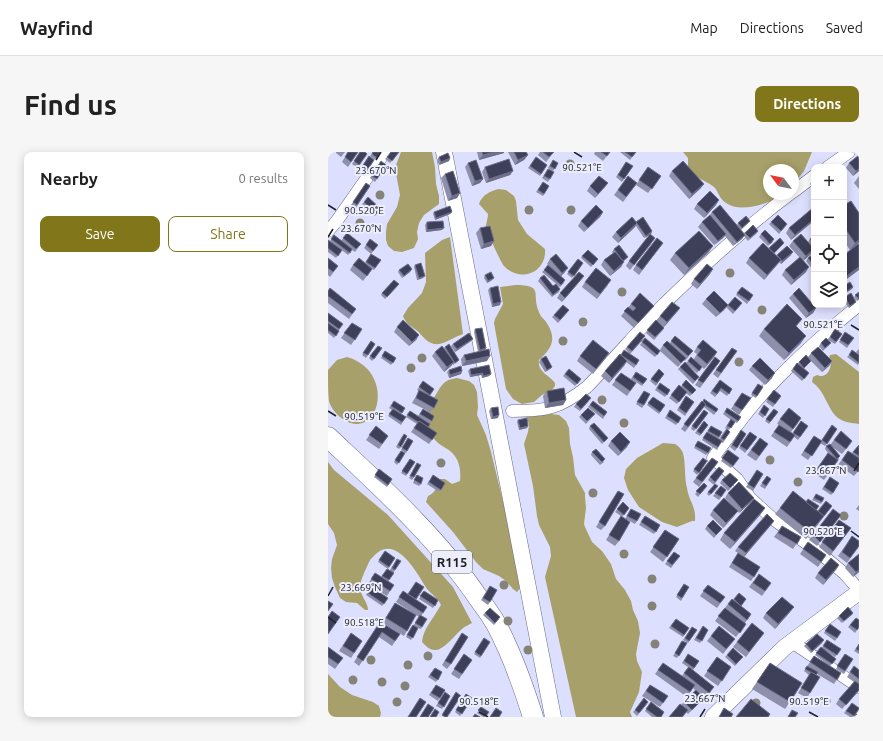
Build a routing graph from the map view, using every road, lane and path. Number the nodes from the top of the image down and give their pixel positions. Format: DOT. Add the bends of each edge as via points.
graph roads {
  1 [pos="384,152"];
  2 [pos="444,152"];
  3 [pos="849,152"];
  4 [pos="832,164"];
  5 [pos="811,178"];
  6 [pos="799,187"];
  7 [pos="782,200"];
  8 [pos="328,231"];
  9 [pos="859,305"];
  10 [pos="512,411"];
  11 [pos="328,437"];
  12 [pos="859,591"];
  13 [pos="792,642"];
  14 [pos="859,687"];
  15 [pos="533,717"];
  16 [pos="553,717"];
  17 [pos="713,717"];
  1 -- 8 [label="street"];
  2 -- 16 [label="street"];
  3 -- 4 [label="street"];
  5 -- 6 [label="street"];
  7 -- 10 [label="street" via="670,299 587,387 573,398 549,409"];
  9 -- 12 [label="street" via="829,329 754,404 713,458 772,519 833,564"];
  11 -- 15 [label="main road, R115" via="442,549 471,586 495,622 507,647"];
  12 -- 13 [label="street"];
  13 -- 14 [label="street"];
  13 -- 17 [label="street"];
}
